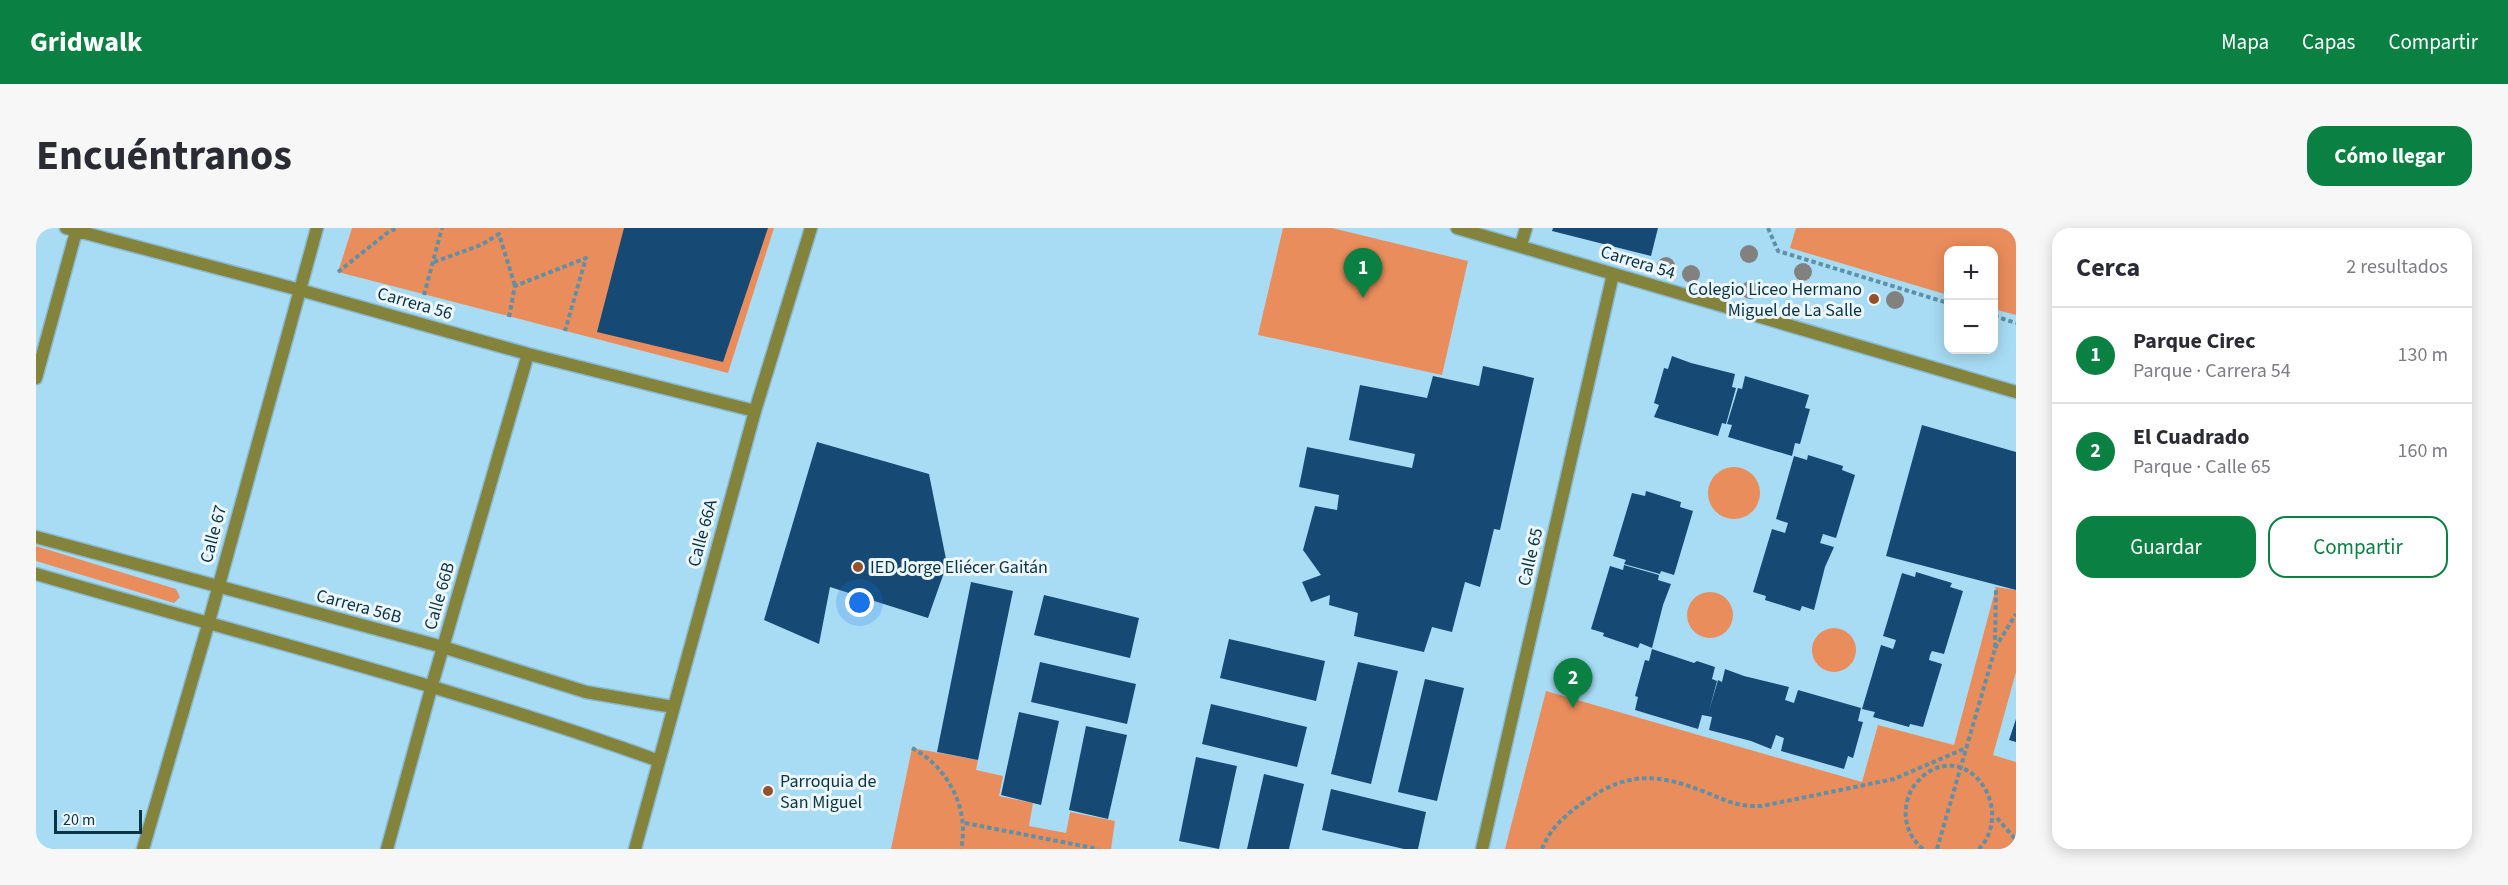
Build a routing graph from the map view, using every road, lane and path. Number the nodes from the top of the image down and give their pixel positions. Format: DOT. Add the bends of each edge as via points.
graph roads {
  1 [pos="317,228"];
  2 [pos="397,228"];
  3 [pos="442,228"];
  4 [pos="811,228"];
  5 [pos="1457,228"];
  6 [pos="1526,228"];
  7 [pos="1768,228"];
  8 [pos="73,229"];
  9 [pos="1521,245"];
  10 [pos="434,262"];
  11 [pos="338,272"];
  12 [pos="1613,274"];
  13 [pos="515,286"];
  14 [pos="300,290"];
  15 [pos="424,295"];
  16 [pos="1944,302"];
  17 [pos="509,316"];
  18 [pos="1998,317"];
  19 [pos="2016,323"];
  20 [pos="565,331"];
  21 [pos="528,354"];
  22 [pos="36,378"];
  23 [pos="2016,392"];
  24 [pos="754,411"];
  25 [pos="36,537"];
  26 [pos="36,574"];
  27 [pos="1996,586"];
  28 [pos="217,587"];
  29 [pos="2016,614"];
  30 [pos="208,625"];
  31 [pos="443,647"];
  32 [pos="1995,649"];
  33 [pos="432,685"];
  34 [pos="673,707"];
  35 [pos="912,748"];
  36 [pos="1966,748"];
  37 [pos="659,761"];
  38 [pos="1961,767"];
  39 [pos="1997,817"];
  40 [pos="964,823"];
  41 [pos="2016,840"];
  42 [pos="143,849"];
  43 [pos="387,849"];
  44 [pos="635,849"];
  45 [pos="961,849"];
  46 [pos="1098,849"];
  47 [pos="1482,849"];
  48 [pos="1542,849"];
  49 [pos="1923,849"];
  50 [pos="1937,849"];
  51 [pos="1979,849"];
  1 -- 14 [label="street, Calle 67"];
  2 -- 11 [label="path"];
  3 -- 10 [label="path"];
  4 -- 24 [label="street, Calle 66A"];
  5 -- 9 [label="street, Carrera 54"];
  6 -- 9 [label="street"];
  7 -- 16 [label="path" via="1778,250"];
  8 -- 14 [label="street, Carrera 56"];
  8 -- 22 [label="street"];
  9 -- 12 [label="street, Carrera 54"];
  10 -- 13 [label="path" via="499,234"];
  10 -- 15 [label="path"];
  12 -- 23 [label="street, Carrera 54"];
  12 -- 47 [label="street, Calle 65"];
  13 -- 17 [label="path"];
  13 -- 20 [label="path" via="586,258"];
  14 -- 21 [label="street, Carrera 56"];
  14 -- 28 [label="street, Calle 67"];
  18 -- 19 [label="path"];
  21 -- 24 [label="street, Carrera 56"];
  21 -- 31 [label="street, Calle 66B"];
  24 -- 34 [label="street, Calle 66A"];
  25 -- 28 [label="street, Carrera 56B"];
  26 -- 30 [label="street"];
  27 -- 32 [label="path"];
  28 -- 30 [label="street, Calle 67"];
  28 -- 31 [label="street, Carrera 56B"];
  29 -- 32 [label="path"];
  30 -- 33 [label="street"];
  30 -- 42 [label="street, Calle 67"];
  31 -- 33 [label="street, Calle 66B"];
  31 -- 34 [label="street, Carrera 56B" via="586,692"];
  32 -- 36 [label="path"];
  33 -- 37 [label="street"];
  33 -- 43 [label="street, Calle 66B"];
  34 -- 37 [label="street, Calle 66A"];
  35 -- 40 [label="path" via="942,772 961,808"];
  36 -- 38 [label="path"];
  36 -- 48 [label="path" via="1894,779 1762,806 1742,807 1673,780 1625,779 1602,790 1555,825"];
  37 -- 44 [label="street, Calle 66A"];
  38 -- 39 [label="path" via="1988,785"];
  38 -- 49 [label="path" via="1935,769 1910,791 1906,802 1907,825"];
  38 -- 50 [label="path"];
  39 -- 41 [label="path"];
  39 -- 51 [label="path" via="1989,838"];
  40 -- 45 [label="path"];
  40 -- 46 [label="path"];
}
